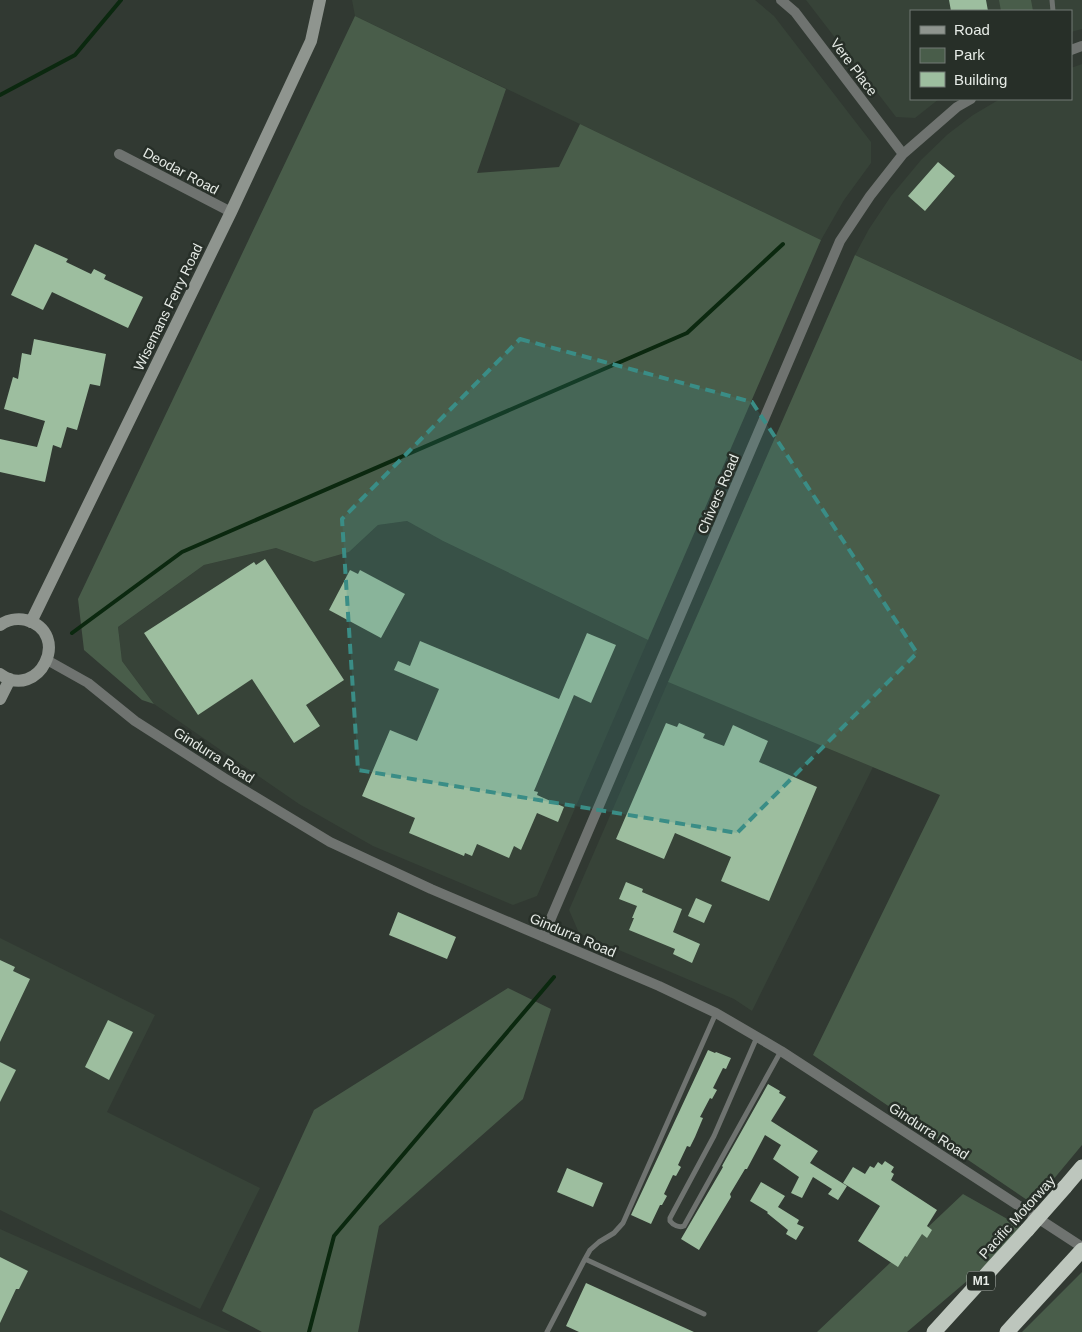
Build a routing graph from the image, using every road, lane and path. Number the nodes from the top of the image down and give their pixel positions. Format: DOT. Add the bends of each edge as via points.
graph roads {
  1 [pos="320,0"];
  2 [pos="782,0"];
  3 [pos="969,100"];
  4 [pos="119,154"];
  5 [pos="903,154"];
  6 [pos="231,212"];
  7 [pos="31,622"];
  8 [pos="0,625"];
  9 [pos="48,660"];
  10 [pos="5,677"];
  11 [pos="0,700"];
  12 [pos="544,937"];
  13 [pos="716,1013"];
  14 [pos="757,1037"];
  15 [pos="781,1051"];
  16 [pos="1082,1167"];
  17 [pos="1079,1252"];
  18 [pos="585,1259"];
  19 [pos="704,1314"];
  20 [pos="547,1332"];
  21 [pos="934,1332"];
  22 [pos="1007,1332"];
  1 -- 6 [label="main road, Wisemans Ferry Road" via="311,41"];
  2 -- 5 [label="street, Vere Place" via="795,12"];
  3 -- 5 [label="street, Chivers Road"];
  4 -- 6 [label="street, Deodar Road"];
  5 -- 12 [label="street, Chivers Road" via="840,241"];
  6 -- 7 [label="main road, Wisemans Ferry Road"];
  7 -- 8 [label="main road" via="12,619"];
  7 -- 9 [label="main road" via="45,634"];
  9 -- 10 [label="main road" via="36,675 28,679"];
  9 -- 12 [label="street, Gindurra Road" via="88,683 135,721 330,842"];
  10 -- 11 [label="main road"];
  12 -- 13 [label="street, Gindurra Road"];
  13 -- 14 [label="street, Gindurra Road"];
  13 -- 18 [label="lane" via="623,1223 614,1233 598,1242"];
  14 -- 15 [label="street, Gindurra Road"];
  14 -- 15 [label="lane" via="714,1136 670,1218 671,1223 684,1226"];
  15 -- 17 [label="street, Gindurra Road"];
  16 -- 21 [label="highway, Pacific Motorway / M1, bridge"];
  17 -- 22 [label="highway"];
  18 -- 19 [label="lane"];
  18 -- 20 [label="lane"];
}
